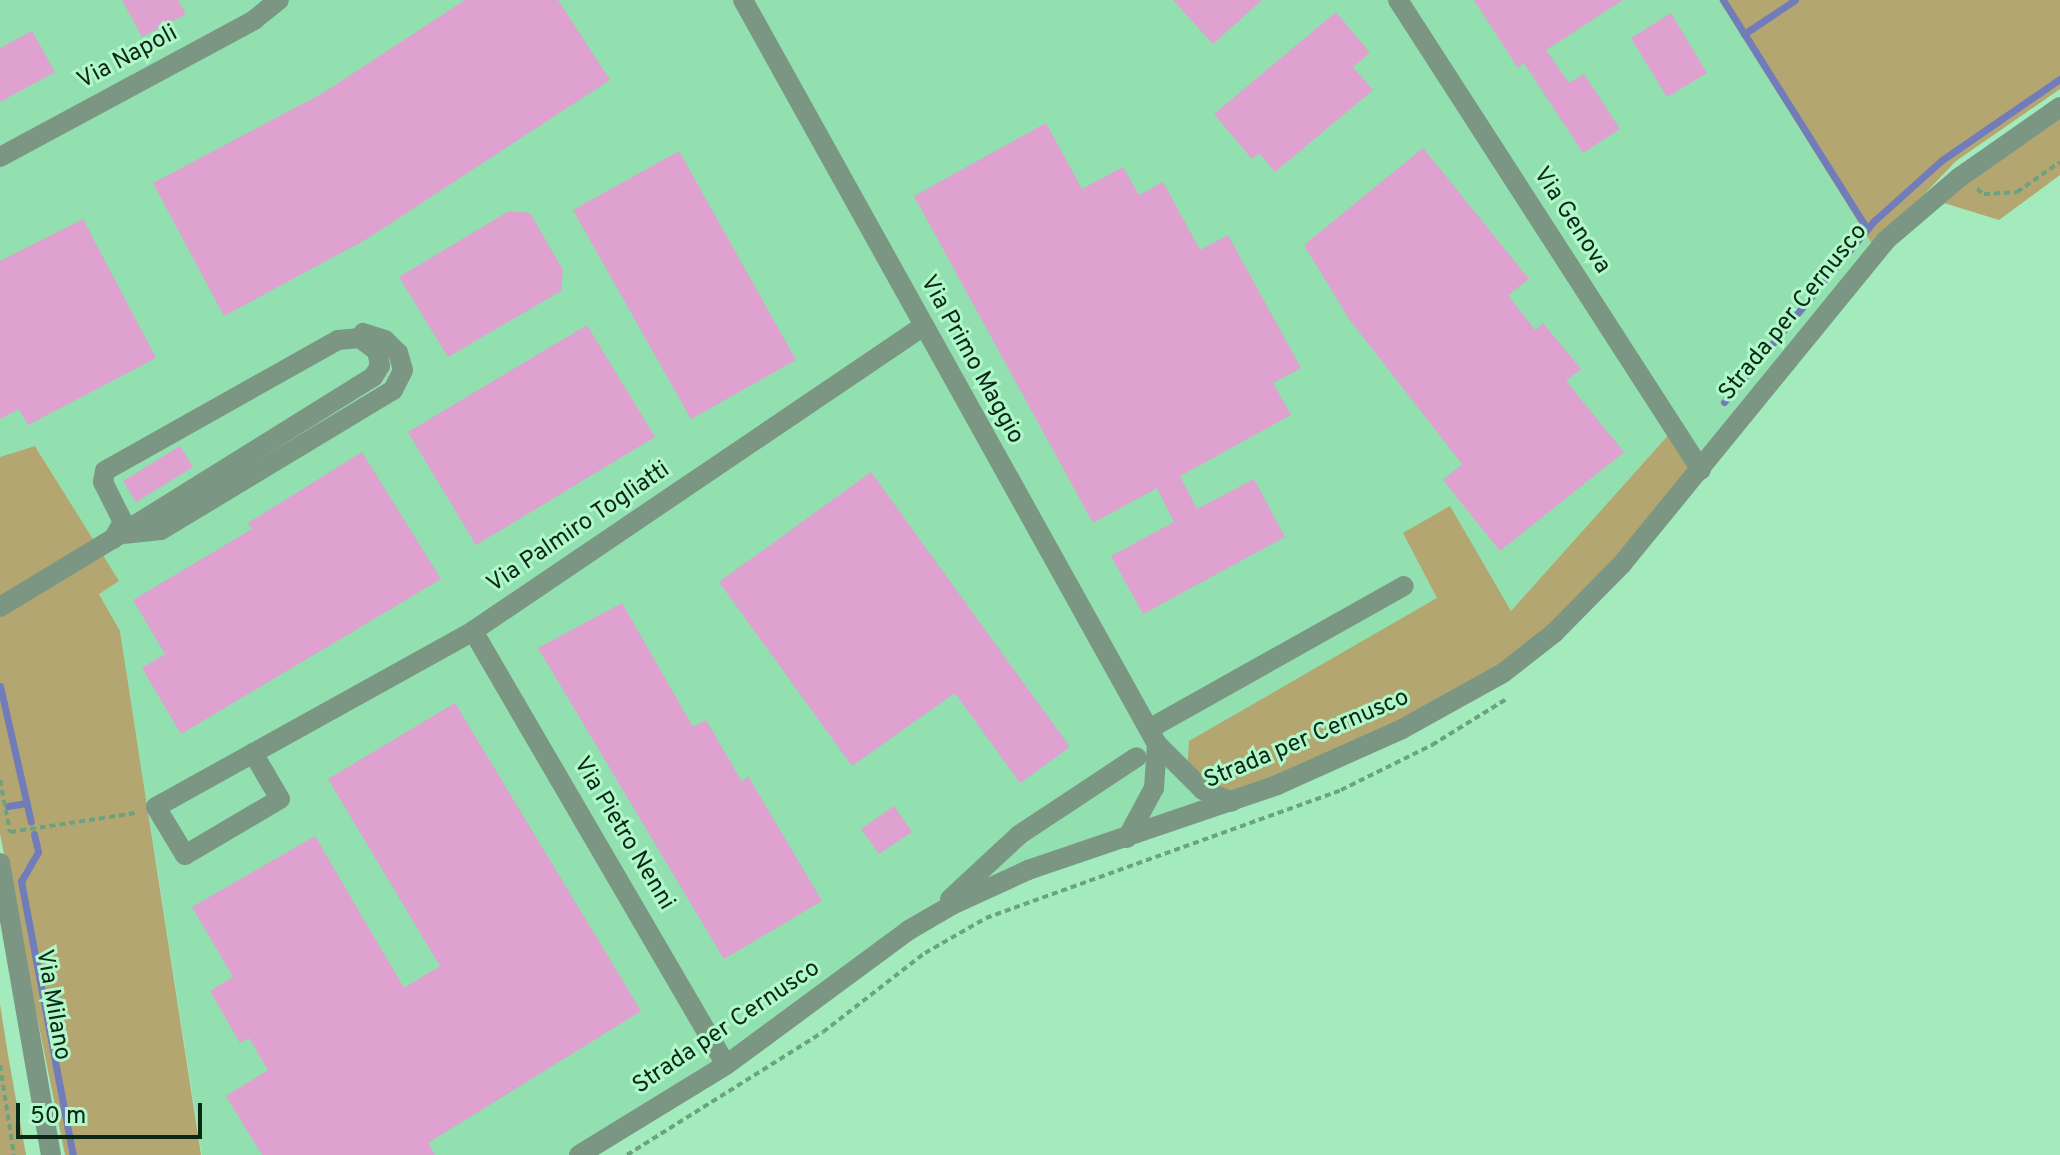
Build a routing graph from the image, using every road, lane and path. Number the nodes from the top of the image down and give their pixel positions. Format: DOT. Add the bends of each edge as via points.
graph roads {
  1 [pos="279,0"];
  2 [pos="743,0"];
  3 [pos="1398,0"];
  4 [pos="2060,107"];
  5 [pos="0,157"];
  6 [pos="2060,162"];
  7 [pos="1960,177"];
  8 [pos="1984,194"];
  9 [pos="1973,196"];
  10 [pos="922,327"];
  11 [pos="1701,470"];
  12 [pos="116,537"];
  13 [pos="1404,586"];
  14 [pos="0,607"];
  15 [pos="473,631"];
  16 [pos="1515,692"];
  17 [pos="1153,737"];
  18 [pos="253,753"];
  19 [pos="1137,757"];
  20 [pos="1183,769"];
  21 [pos="0,780"];
  22 [pos="1154,788"];
  23 [pos="1232,802"];
  24 [pos="158,810"];
  25 [pos="7,815"];
  26 [pos="0,816"];
  27 [pos="1184,819"];
  28 [pos="1127,838"];
  29 [pos="0,863"];
  30 [pos="931,917"];
  31 [pos="0,1065"];
  32 [pos="726,1065"];
  33 [pos="3,1099"];
  34 [pos="14,1155"];
  35 [pos="51,1155"];
  36 [pos="579,1155"];
  37 [pos="627,1155"];
  1 -- 5 [label="street, Via Napoli" via="254,20"];
  2 -- 10 [label="street, Via Primo Maggio"];
  3 -- 11 [label="street, Via Genova"];
  4 -- 7 [label="street, Strada per Cernusco"];
  6 -- 8 [label="path" via="2017,192"];
  7 -- 8 [label="path"];
  7 -- 11 [label="street, Strada per Cernusco" via="1926,203 1846,284"];
  8 -- 9 [label="path"];
  10 -- 15 [label="street, Via Palmiro Togliatti"];
  10 -- 17 [label="street, Via Primo Maggio"];
  11 -- 23 [label="street, Strada per Cernusco" via="1587,601 1503,673 1373,744"];
  12 -- 12 [label="street" via="161,530 399,383 402,361 385,340 361,333 338,340 105,471 103,482 123,522"];
  12 -- 14 [label="street"];
  13 -- 17 [label="street"];
  15 -- 18 [label="street, Via Palmiro Togliatti"];
  15 -- 32 [label="street, Via Pietro Nenni"];
  16 -- 37 [label="path" via="1447,737 1341,790 1039,895 966,928 904,968 823,1032"];
  17 -- 20 [label="street, Via Primo Maggio"];
  17 -- 22 [label="street"];
  18 -- 24 [label="street, Via Palmiro Togliatti"];
  18 -- 24 [label="street" via="280,799 185,855"];
  19 -- 30 [label="street" via="1019,835"];
  20 -- 23 [label="street, Via Primo Maggio" via="1203,790"];
  20 -- 27 [label="street" via="1192,805"];
  21 -- 25 [label="path"];
  22 -- 27 [label="street" via="1165,808"];
  22 -- 28 [label="street"];
  23 -- 27 [label="street, Strada per Cernusco"];
  24 -- 25 [label="path" via="10,832"];
  25 -- 26 [label="path"];
  27 -- 28 [label="street, Strada per Cernusco"];
  28 -- 30 [label="street, Strada per Cernusco" via="1018,874"];
  29 -- 35 [label="street, Via Milano"];
  30 -- 32 [label="street, Strada per Cernusco"];
  31 -- 33 [label="path"];
  32 -- 36 [label="street, Strada per Cernusco"];
  33 -- 34 [label="path"];
}
